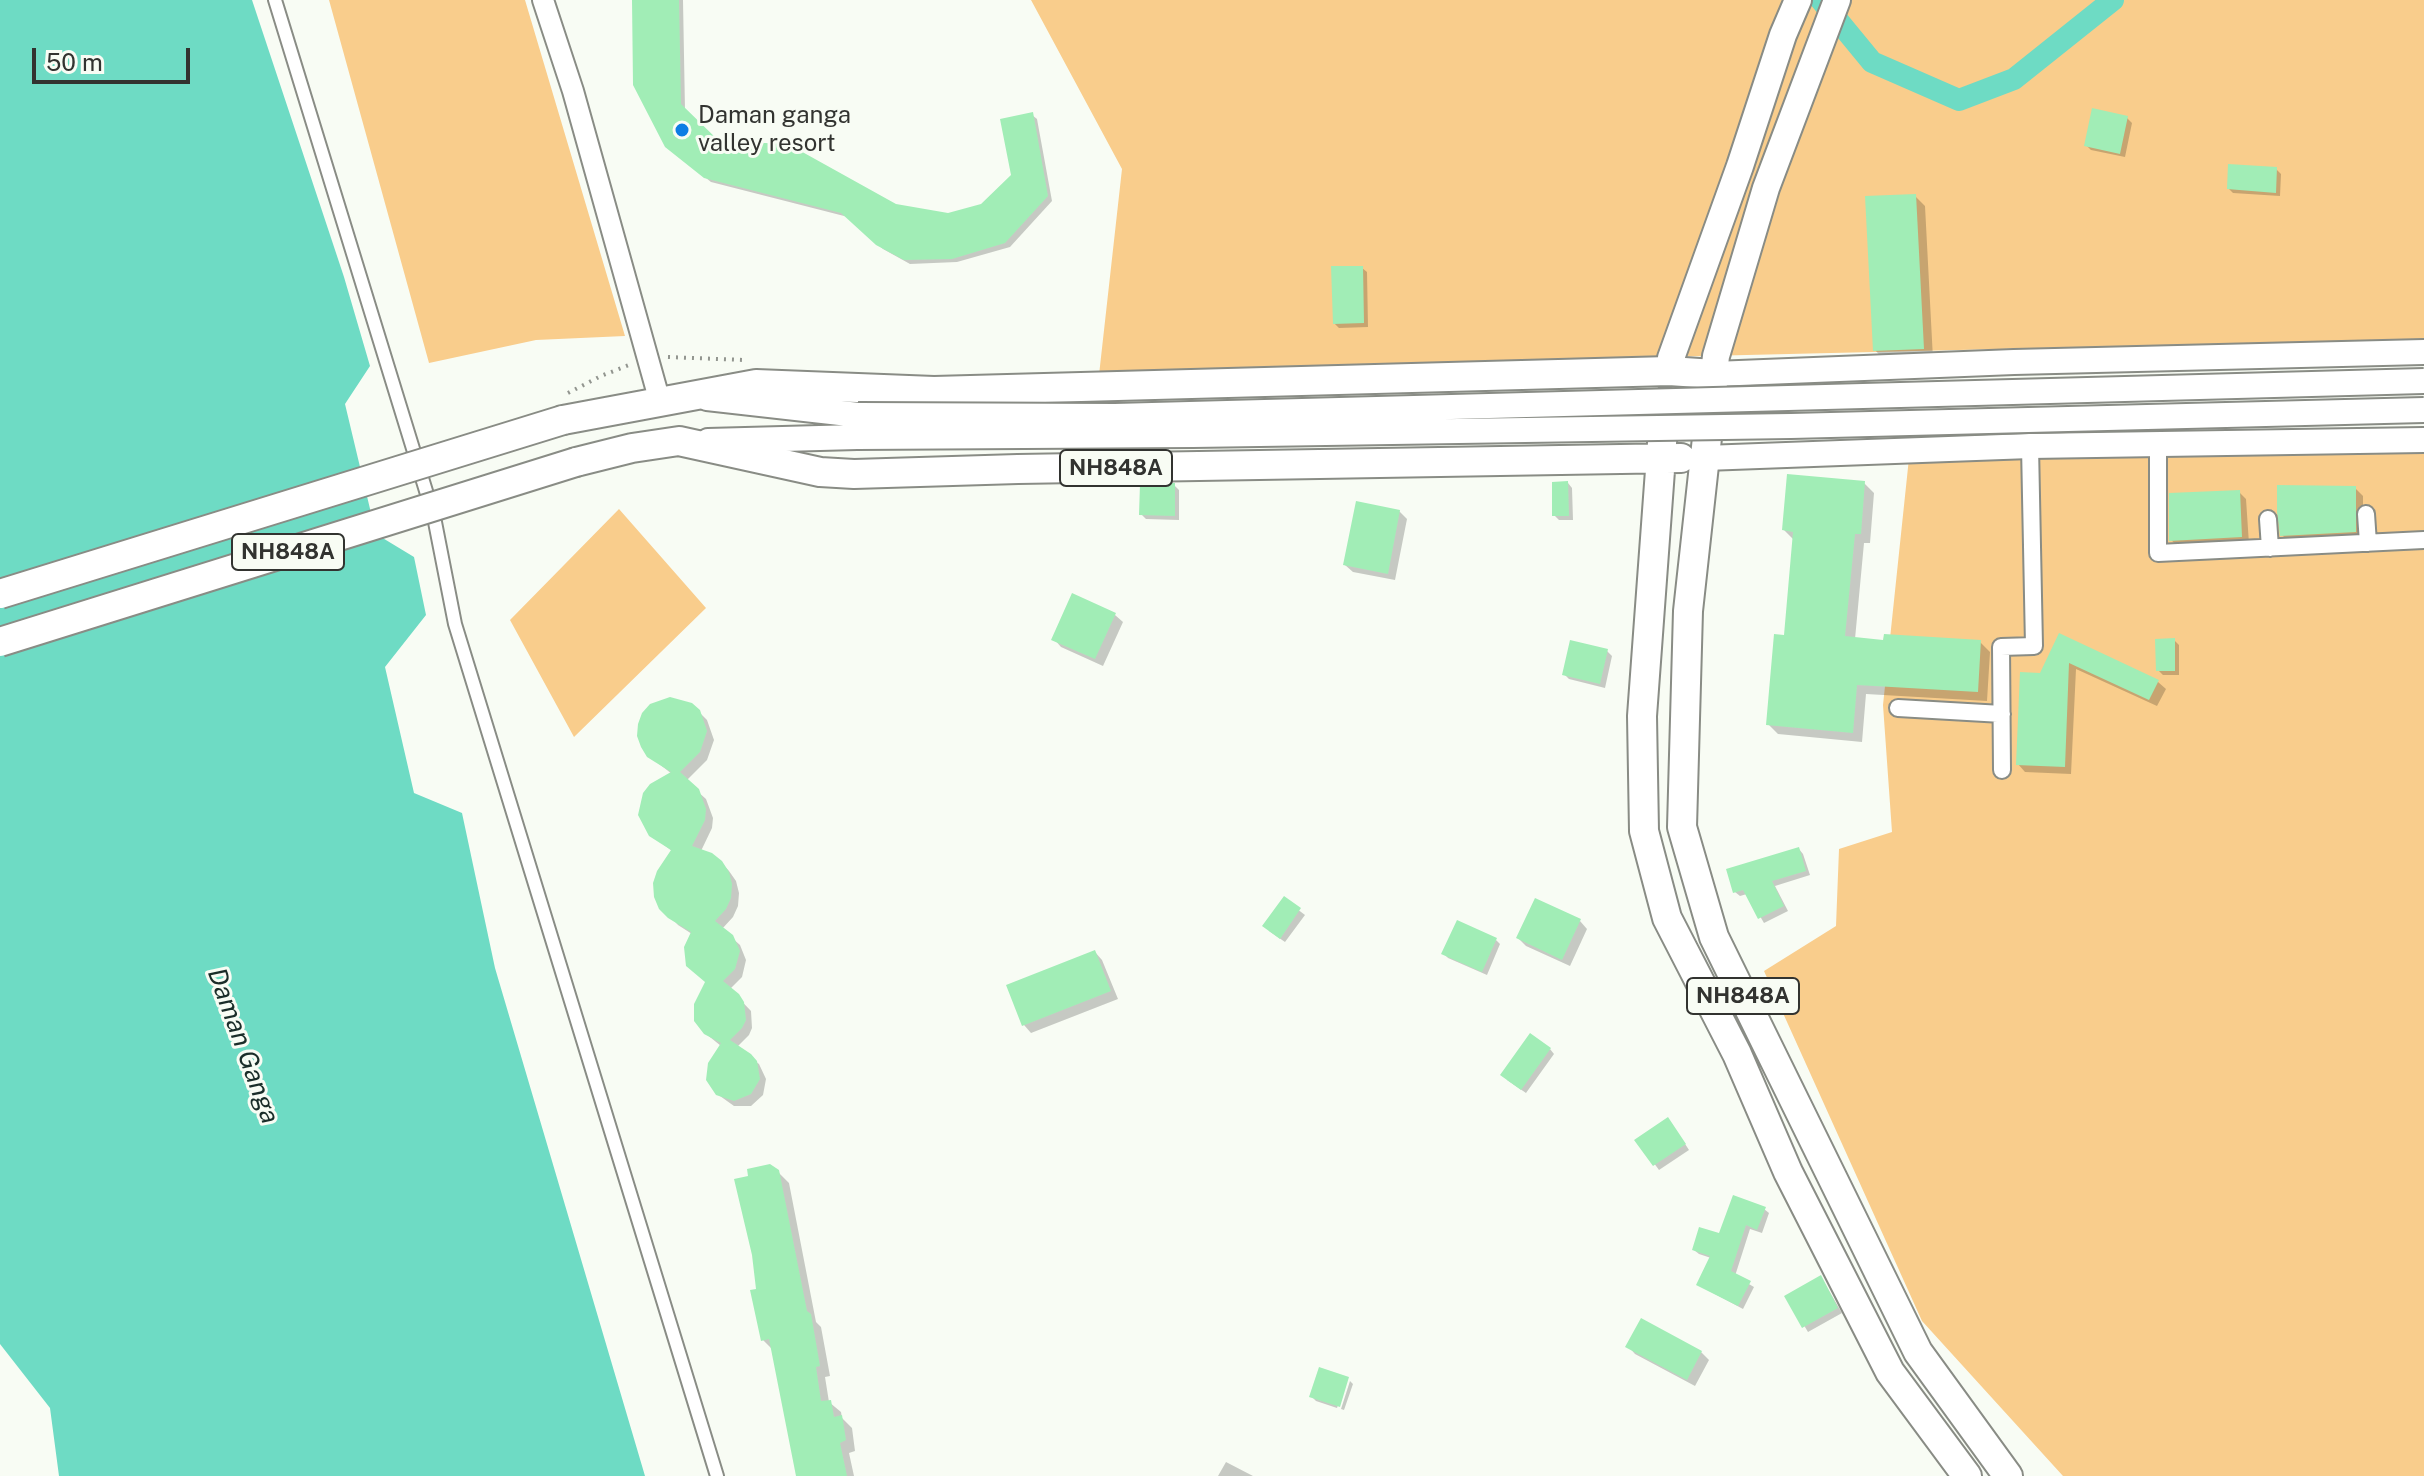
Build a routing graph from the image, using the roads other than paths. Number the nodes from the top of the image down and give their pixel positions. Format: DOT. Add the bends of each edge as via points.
graph roads {
  1 [pos="275,0"];
  2 [pos="543,0"];
  3 [pos="1798,0"];
  4 [pos="1837,0"];
  5 [pos="2424,352"];
  6 [pos="1669,371"];
  7 [pos="1714,374"];
  8 [pos="2424,381"];
  9 [pos="696,397"];
  10 [pos="660,402"];
  11 [pos="2424,410"];
  12 [pos="857,426"];
  13 [pos="2424,440"];
  14 [pos="679,441"];
  15 [pos="2158,443"];
  16 [pos="2030,446"];
  17 [pos="1705,458"];
  18 [pos="1662,459"];
  19 [pos="2366,514"];
  20 [pos="2268,519"];
  21 [pos="2424,540"];
  22 [pos="2368,543"];
  23 [pos="2270,548"];
  24 [pos="0,594"];
  25 [pos="0,642"];
  26 [pos="1898,708"];
  27 [pos="2002,714"];
  28 [pos="2002,770"];
  29 [pos="717,1476"];
  30 [pos="1967,1476"];
  31 [pos="2008,1476"];
  1 -- 29 [label="street" via="434,517 455,624"];
  2 -- 10 [label="street"];
  3 -- 6 [label="main road"];
  4 -- 7 [label="main road" via="1766,188"];
  5 -- 7 [label="main road"];
  6 -- 7 [label="highway"];
  6 -- 9 [label="highway" via="934,391 756,384"];
  6 -- 18 [label="highway"];
  7 -- 17 [label="highway"];
  8 -- 12 [label="main road, bridge"];
  9 -- 10 [label="highway"];
  9 -- 12 [label="main road"];
  10 -- 24 [label="highway, NH848A, bridge" via="605,410 564,408"];
  11 -- 12 [label="main road, bridge" via="1148,436"];
  12 -- 14 [label="main road"];
  13 -- 15 [label="main road"];
  14 -- 18 [label="highway, NH848A" via="820,472 854,474"];
  14 -- 25 [label="highway, NH848A, bridge" via="576,462"];
  15 -- 16 [label="main road"];
  15 -- 23 [label="street" via="2158,553"];
  16 -- 17 [label="main road"];
  16 -- 27 [label="street" via="2034,646 2001,647"];
  17 -- 18 [label="highway, NH848A"];
  17 -- 31 [label="highway, NH848A" via="1688,611 1682,827 1714,937 1918,1352"];
  18 -- 30 [label="highway, NH848A" via="1642,716 1644,831 1667,918 1890,1372"];
  19 -- 22 [label="street"];
  20 -- 23 [label="street"];
  21 -- 22 [label="street"];
  22 -- 23 [label="street"];
  26 -- 27 [label="street"];
  27 -- 28 [label="street"];
}
